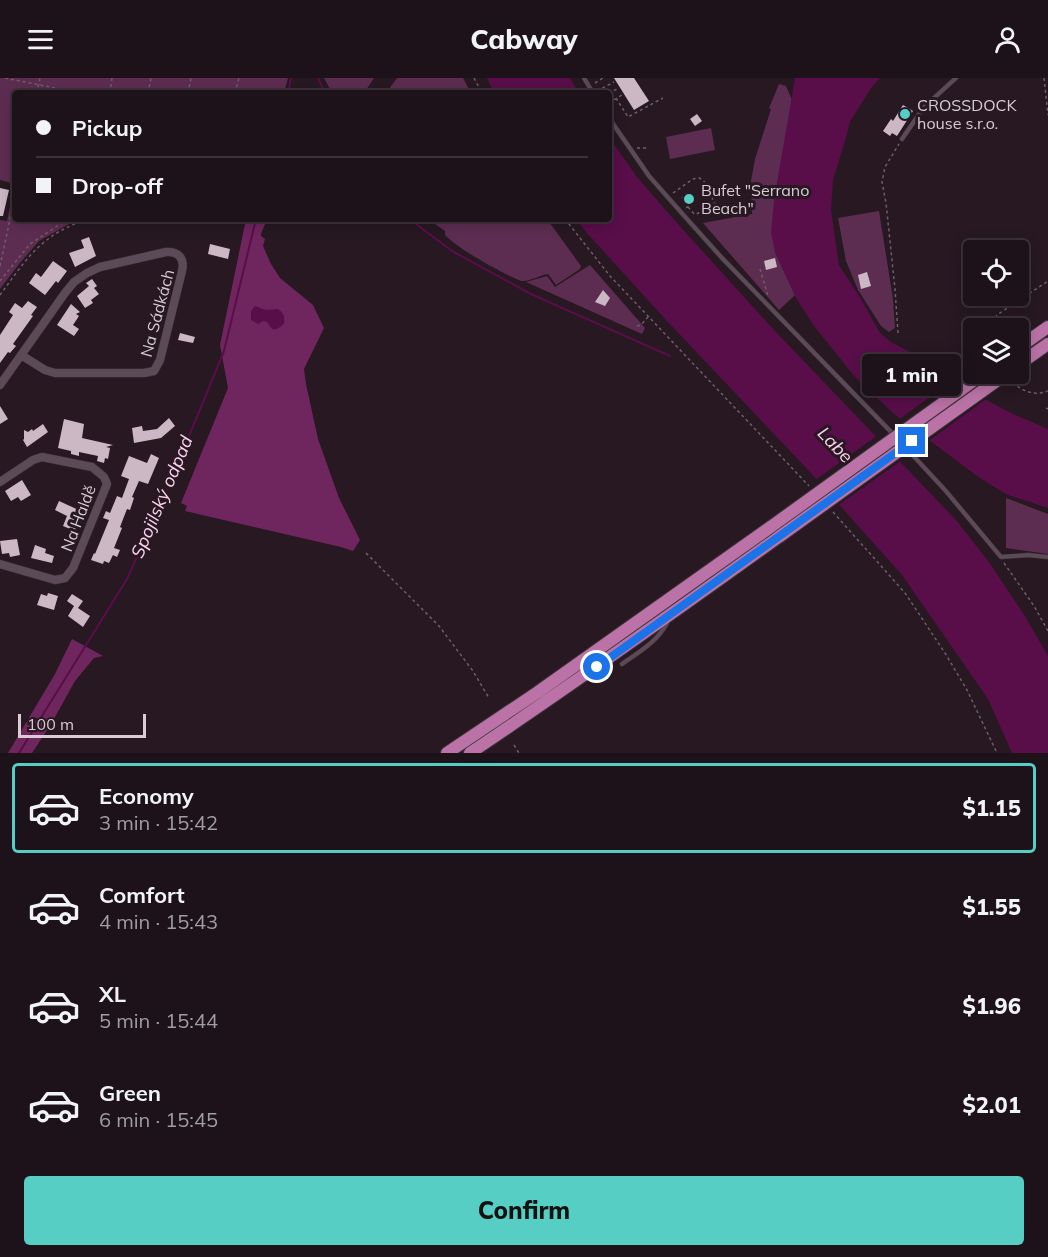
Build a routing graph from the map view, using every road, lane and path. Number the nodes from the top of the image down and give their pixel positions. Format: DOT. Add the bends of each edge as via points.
graph roads {
  1 [pos="5,78"];
  2 [pos="40,78"];
  3 [pos="584,78"];
  4 [pos="603,78"];
  5 [pos="956,78"];
  6 [pos="1044,78"];
  7 [pos="614,82"];
  8 [pos="39,85"];
  9 [pos="589,87"];
  10 [pos="618,88"];
  11 [pos="38,90"];
  12 [pos="65,90"];
  13 [pos="591,90"];
  14 [pos="599,90"];
  15 [pos="612,92"];
  16 [pos="622,95"];
  17 [pos="616,98"];
  18 [pos="663,98"];
  19 [pos="612,101"];
  20 [pos="1048,115"];
  21 [pos="612,122"];
  22 [pos="902,140"];
  23 [pos="647,148"];
  24 [pos="630,149"];
  25 [pos="895,150"];
  26 [pos="668,197"];
  27 [pos="682,197"];
  28 [pos="714,203"];
  29 [pos="688,207"];
  30 [pos="731,208"];
  31 [pos="12,210"];
  32 [pos="681,212"];
  33 [pos="63,222"];
  34 [pos="79,222"];
  35 [pos="567,222"];
  36 [pos="0,266"];
  37 [pos="760,269"];
  38 [pos="0,281"];
  39 [pos="1048,281"];
  40 [pos="0,295"];
  41 [pos="769,305"];
  42 [pos="648,317"];
  43 [pos="995,318"];
  44 [pos="637,326"];
  45 [pos="1048,327"];
  46 [pos="898,333"];
  47 [pos="1029,340"];
  48 [pos="1048,344"];
  49 [pos="21,355"];
  50 [pos="1029,357"];
  51 [pos="970,384"];
  52 [pos="1001,384"];
  53 [pos="1018,384"];
  54 [pos="0,385"];
  55 [pos="1048,391"];
  56 [pos="0,482"];
  57 [pos="811,488"];
  58 [pos="827,505"];
  59 [pos="776,531"];
  60 [pos="366,553"];
  61 [pos="1000,557"];
  62 [pos="1048,557"];
  63 [pos="0,564"];
  64 [pos="671,614"];
  65 [pos="1048,631"];
  66 [pos="622,664"];
  67 [pos="489,698"];
  68 [pos="514,745"];
  69 [pos="447,753"];
  70 [pos="470,753"];
  71 [pos="519,753"];
  72 [pos="998,753"];
  1 -- 8 [label="path"];
  2 -- 8 [label="path"];
  3 -- 9 [label="lane"];
  4 -- 9 [label="path"];
  5 -- 22 [label="lane" via="924,107"];
  6 -- 20 [label="path"];
  7 -- 14 [label="path"];
  8 -- 11 [label="path"];
  8 -- 12 [label="path"];
  9 -- 13 [label="lane"];
  10 -- 15 [label="path"];
  16 -- 17 [label="path"];
  17 -- 18 [label="path" via="628,117"];
  17 -- 19 [label="path"];
  21 -- 24 [label="lane"];
  23 -- 24 [label="path"];
  24 -- 26 [label="lane"];
  25 -- 46 [label="path" via="882,182"];
  26 -- 28 [label="path" via="699,178 705,182"];
  26 -- 32 [label="lane"];
  27 -- 29 [label="path"];
  28 -- 29 [label="path" via="695,215"];
  28 -- 30 [label="path"];
  29 -- 32 [label="path"];
  31 -- 36 [label="path"];
  32 -- 41 [label="lane"];
  33 -- 38 [label="path" via="30,244"];
  34 -- 40 [label="path" via="40,246"];
  35 -- 42 [label="path"];
  37 -- 41 [label="path"];
  39 -- 43 [label="path"];
  41 -- 61 [label="lane" via="932,476"];
  42 -- 44 [label="path"];
  42 -- 57 [label="path"];
  45 -- 47 [label="main road"];
  48 -- 50 [label="main road"];
  49 -- 49 [label="street, Na Sádkách" via="65,293 87,273 166,252 177,253 182,259 163,348 154,371 56,373"];
  49 -- 54 [label="street, Na Sádkách"];
  51 -- 59 [label="main road, bridge"];
  52 -- 59 [label="main road, bridge"];
  53 -- 55 [label="path" via="1029,392"];
  56 -- 63 [label="street, Na Haldě" via="42,457 92,467 106,482 73,568 65,578 55,580"];
  58 -- 72 [label="path" via="905,593 967,690"];
  59 -- 64 [label="main road"];
  59 -- 69 [label="main road"];
  60 -- 67 [label="path" via="439,626"];
  61 -- 62 [label="lane"];
  61 -- 65 [label="path"];
  64 -- 66 [label="lane" via="652,643"];
  64 -- 70 [label="main road"];
  68 -- 71 [label="path"];
}
